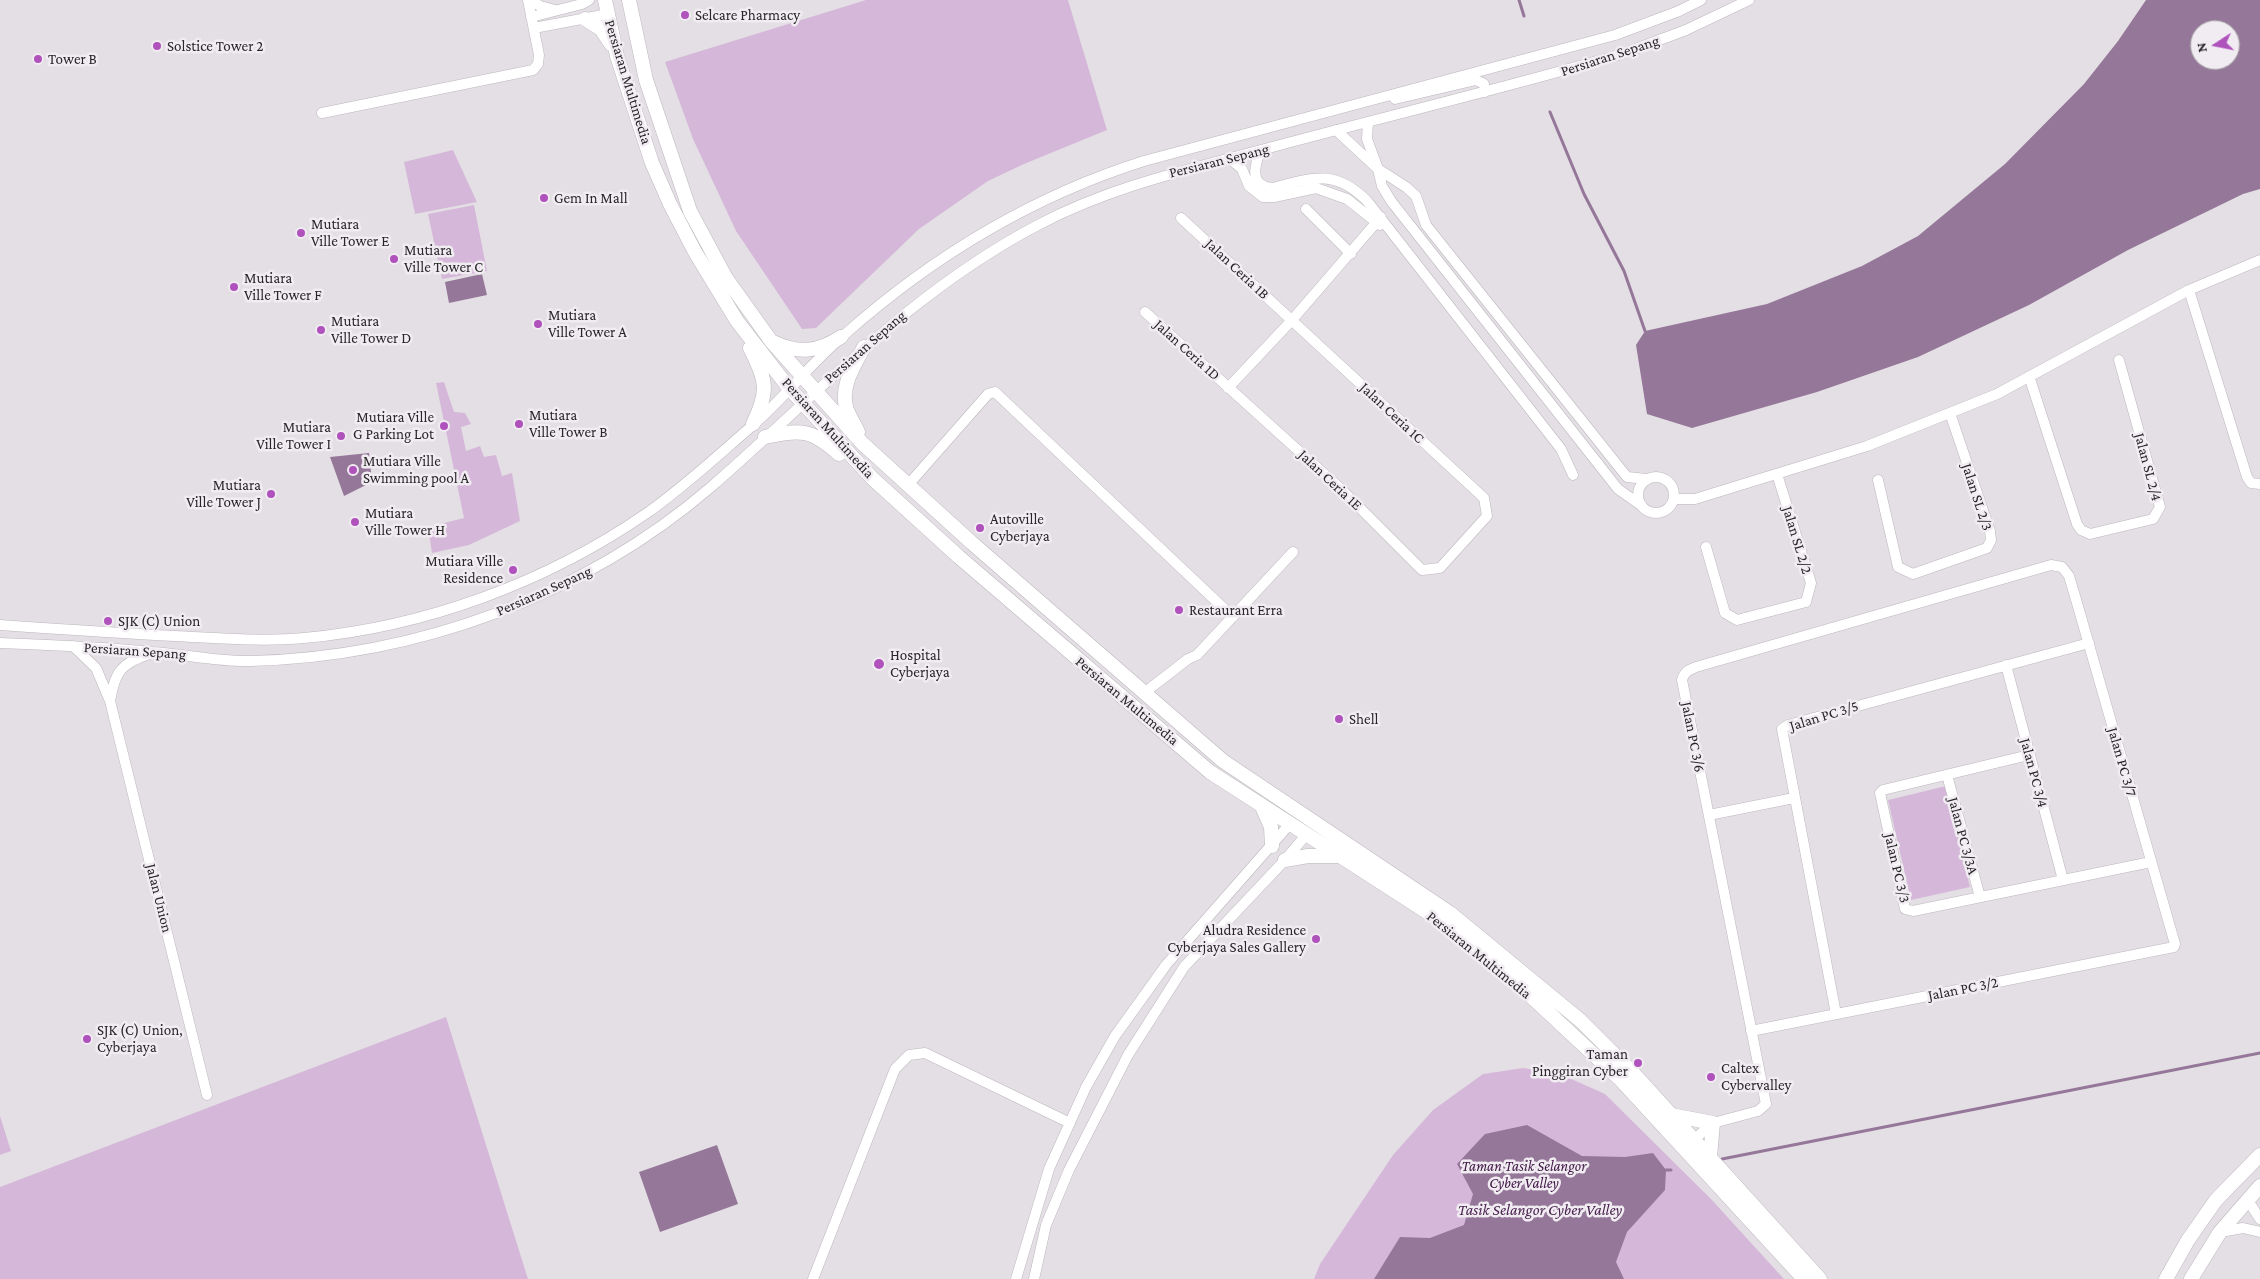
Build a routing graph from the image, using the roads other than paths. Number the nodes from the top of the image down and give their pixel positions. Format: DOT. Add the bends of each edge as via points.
graph roads {
  1 [pos="529,0"];
  2 [pos="589,0"];
  3 [pos="605,0"];
  4 [pos="620,0"];
  5 [pos="629,0"];
  6 [pos="1702,0"];
  7 [pos="1749,0"];
  8 [pos="563,10"];
  9 [pos="608,14"];
  10 [pos="531,17"];
  11 [pos="585,19"];
  12 [pos="562,23"];
  13 [pos="534,28"];
  14 [pos="538,49"];
  15 [pos="618,56"];
  16 [pos="1485,92"];
  17 [pos="1333,110"];
  18 [pos="322,113"];
  19 [pos="1368,122"];
  20 [pos="1336,130"];
  21 [pos="1261,150"];
  22 [pos="1229,158"];
  23 [pos="1378,169"];
  24 [pos="1306,209"];
  25 [pos="1182,218"];
  26 [pos="1378,220"];
  27 [pos="1350,254"];
  28 [pos="2260,260"];
  29 [pos="2189,290"];
  30 [pos="1145,312"];
  31 [pos="1292,320"];
  32 [pos="737,321"];
  33 [pos="841,337"];
  34 [pos="770,340"];
  35 [pos="864,347"];
  36 [pos="2119,360"];
  37 [pos="800,376"];
  38 [pos="2029,376"];
  39 [pos="789,388"];
  40 [pos="1228,388"];
  41 [pos="814,391"];
  42 [pos="802,402"];
  43 [pos="1950,413"];
  44 [pos="754,424"];
  45 [pos="765,437"];
  46 [pos="862,443"];
  47 [pos="1777,474"];
  48 [pos="1573,475"];
  49 [pos="872,478"];
  50 [pos="1646,479"];
  51 [pos="1878,480"];
  52 [pos="2260,484"];
  53 [pos="908,485"];
  54 [pos="1674,499"];
  55 [pos="1642,506"];
  56 [pos="1706,547"];
  57 [pos="1293,552"];
  58 [pos="1430,571"];
  59 [pos="2069,576"];
  60 [pos="1233,617"];
  61 [pos="0,626"];
  62 [pos="0,642"];
  63 [pos="2089,643"];
  64 [pos="74,646"];
  65 [pos="154,652"];
  66 [pos="2006,666"];
  67 [pos="1144,693"];
  68 [pos="110,701"];
  69 [pos="2029,755"];
  70 [pos="1946,775"];
  71 [pos="1794,798"];
  72 [pos="1262,808"];
  73 [pos="1709,815"];
  74 [pos="1289,825"];
  75 [pos="1306,835"];
  76 [pos="1272,846"];
  77 [pos="1339,856"];
  78 [pos="1285,860"];
  79 [pos="2151,862"];
  80 [pos="2063,880"];
  81 [pos="1980,897"];
  82 [pos="2174,947"];
  83 [pos="1836,1014"];
  84 [pos="1751,1031"];
  85 [pos="208,1095"];
  86 [pos="1671,1115"];
  87 [pos="1070,1123"];
  88 [pos="1713,1123"];
  89 [pos="1689,1144"];
  90 [pos="2260,1155"];
  91 [pos="1710,1158"];
  92 [pos="2260,1186"];
  93 [pos="2248,1198"];
  94 [pos="2260,1219"];
  95 [pos="2220,1232"];
  96 [pos="2260,1232"];
  97 [pos="813,1279"];
  98 [pos="1016,1279"];
  99 [pos="1034,1279"];
  100 [pos="1804,1279"];
  101 [pos="1820,1279"];
  102 [pos="2166,1279"];
  103 [pos="2191,1279"];
  1 -- 8 [label="street" via="553,10"];
  1 -- 10 [label="street"];
  2 -- 8 [label="street"];
  3 -- 9 [label="main road, Persiaran Multimedia"];
  4 -- 9 [label="main road" via="619,10"];
  5 -- 34 [label="main road, Persiaran Multimedia" via="649,90 690,211 726,278"];
  6 -- 17 [label="street, Persiaran Sepang" via="1615,35"];
  7 -- 16 [label="street, Persiaran Sepang" via="1686,30 1622,54"];
  8 -- 10 [label="street"];
  9 -- 11 [label="street"];
  9 -- 15 [label="main road, Persiaran Multimedia"];
  10 -- 13 [label="street"];
  11 -- 12 [label="street"];
  11 -- 15 [label="main road" via="601,29"];
  12 -- 13 [label="street"];
  12 -- 14 [label="street" via="546,33"];
  13 -- 14 [label="street"];
  14 -- 18 [label="street" via="538,64 528,72"];
  15 -- 32 [label="main road, Persiaran Multimedia" via="652,163 670,204"];
  16 -- 17 [label="street" via="1484,84 1476,80"];
  16 -- 19 [label="street, Persiaran Sepang"];
  17 -- 33 [label="street, Persiaran Sepang" via="1116,169 1027,207 939,259"];
  19 -- 20 [label="street, Persiaran Sepang"];
  19 -- 23 [label="street" via="1367,140"];
  20 -- 21 [label="street, Persiaran Sepang"];
  20 -- 23 [label="street"];
  21 -- 22 [label="street, Persiaran Sepang"];
  21 -- 26 [label="street" via="1254,173 1265,188 1315,177 1329,178 1354,188"];
  22 -- 26 [label="street" via="1242,169 1249,186 1263,197 1316,188 1347,199"];
  22 -- 35 [label="street, Persiaran Sepang" via="1113,191 1036,226 952,278"];
  23 -- 50 [label="street" via="1416,196 1426,225 1627,477"];
  23 -- 55 [label="street" via="1382,186 1391,201 1618,489"];
  24 -- 27 [label="street"];
  25 -- 31 [label="street, Jalan Ceria 1B"];
  26 -- 27 [label="street"];
  26 -- 48 [label="street" via="1391,232 1561,449"];
  27 -- 31 [label="street"];
  28 -- 29 [label="street"];
  29 -- 38 [label="street"];
  29 -- 52 [label="street" via="2247,477 2251,482"];
  30 -- 40 [label="street, Jalan Ceria 1D"];
  31 -- 40 [label="street"];
  31 -- 58 [label="street, Jalan Ceria 1C" via="1484,498 1488,516 1440,568"];
  32 -- 39 [label="main road, Persiaran Multimedia"];
  32 -- 44 [label="main road" via="764,375 766,390"];
  33 -- 34 [label="main road" via="819,349 807,351 794,350"];
  33 -- 37 [label="street, Persiaran Sepang"];
  34 -- 37 [label="main road, Persiaran Multimedia"];
  35 -- 41 [label="street, Persiaran Sepang"];
  35 -- 46 [label="main road" via="849,378 845,396 847,410"];
  36 -- 38 [label="street, Jalan SL 2/4" via="2160,507 2153,519 2090,534 2077,524"];
  37 -- 39 [label="street, Persiaran Sepang"];
  37 -- 41 [label="main road, Persiaran Multimedia"];
  38 -- 43 [label="street" via="1998,394"];
  39 -- 42 [label="main road, Persiaran Multimedia"];
  39 -- 44 [label="street, Persiaran Sepang"];
  40 -- 58 [label="street, Jalan Ceria 1E" via="1343,491 1422,570"];
  41 -- 42 [label="street, Persiaran Sepang"];
  41 -- 46 [label="main road, Persiaran Multimedia"];
  42 -- 45 [label="street, Persiaran Sepang"];
  42 -- 49 [label="main road, Persiaran Multimedia"];
  43 -- 47 [label="street" via="1867,446"];
  43 -- 51 [label="street, Jalan SL 2/3" via="1990,531 1991,540 1987,548 1913,574 1898,567"];
  44 -- 61 [label="street, Persiaran Sepang" via="679,489 587,549 503,590 430,615 355,631 280,639 223,639"];
  45 -- 49 [label="main road" via="800,432 818,436"];
  45 -- 65 [label="street, Persiaran Sepang" via="702,494 632,545 564,584 486,617 403,641 307,658 245,661"];
  46 -- 53 [label="main road, Persiaran Multimedia"];
  47 -- 54 [label="street" via="1695,499"];
  47 -- 56 [label="street, Jalan SL 2/2" via="1811,583 1806,602 1737,620 1731,618 1725,613"];
  49 -- 72 [label="main road, Persiaran Multimedia" via="1210,772"];
  50 -- 54 [label="street" via="1658,477 1667,481 1673,489"];
  50 -- 55 [label="street" via="1639,492"];
  53 -- 60 [label="street" via="988,394 995,392"];
  53 -- 67 [label="main road, Persiaran Multimedia"];
  54 -- 55 [label="street" via="1669,508 1660,513 1650,512"];
  57 -- 60 [label="street"];
  59 -- 63 [label="street, Jalan PC 3/7"];
  59 -- 73 [label="street, Jalan PC 3/6" via="2062,567 2051,565 1686,671 1682,680"];
  60 -- 67 [label="street" via="1197,655"];
  62 -- 64 [label="street, Persiaran Sepang"];
  63 -- 66 [label="street, Jalan PC 3/5"];
  63 -- 79 [label="street, Jalan PC 3/7"];
  64 -- 65 [label="street, Persiaran Sepang"];
  64 -- 68 [label="street, Jalan Union" via="96,668"];
  65 -- 68 [label="street, Jalan Union" via="132,659 121,668 114,678"];
  66 -- 69 [label="street, Jalan PC 3/4"];
  66 -- 71 [label="street, Jalan PC 3/5" via="1788,725 1782,730"];
  67 -- 86 [label="main road, Persiaran Multimedia" via="1254,784 1418,890 1472,930 1581,1021"];
  68 -- 85 [label="street, Jalan Union"];
  69 -- 70 [label="street, Jalan PC 3/3"];
  69 -- 80 [label="street, Jalan PC 3/4"];
  70 -- 81 [label="street, Jalan PC 3/3A"];
  70 -- 81 [label="street, Jalan PC 3/3" via="1880,793 1905,909 1913,911"];
  71 -- 73 [label="street"];
  71 -- 83 [label="street, Jalan PC 3/5"];
  72 -- 74 [label="main road, Persiaran Multimedia"];
  72 -- 76 [label="main road" via="1272,827"];
  73 -- 84 [label="street, Jalan PC 3/6"];
  74 -- 75 [label="main road, Persiaran Multimedia"];
  74 -- 76 [label="street"];
  75 -- 77 [label="main road, Persiaran Multimedia"];
  75 -- 78 [label="street"];
  76 -- 87 [label="street" via="1166,965 1115,1036"];
  77 -- 78 [label="main road"];
  77 -- 89 [label="main road, Persiaran Multimedia" via="1444,923 1522,988"];
  78 -- 99 [label="street" via="1184,967 1128,1054 1069,1170 1046,1225"];
  79 -- 80 [label="street, Jalan PC 3/3"];
  79 -- 82 [label="street, Jalan PC 3/7"];
  80 -- 81 [label="street, Jalan PC 3/3"];
  82 -- 83 [label="street, Jalan PC 3/2"];
  83 -- 84 [label="street, Jalan PC 3/2"];
  84 -- 88 [label="street, Jalan PC 3/6" via="1766,1104 1758,1111"];
  86 -- 88 [label="main road"];
  86 -- 89 [label="main road, Persiaran Multimedia"];
  87 -- 97 [label="street" via="925,1054 909,1055 895,1069"];
  87 -- 98 [label="street" via="1049,1169"];
  88 -- 89 [label="street, Jalan PC 3/6"];
  88 -- 91 [label="main road"];
  89 -- 91 [label="main road, Persiaran Multimedia"];
  89 -- 100 [label="main road, Persiaran Multimedia"];
  90 -- 102 [label="main road" via="2216,1200"];
  91 -- 101 [label="main road, Persiaran Multimedia"];
  92 -- 93 [label="main road"];
  93 -- 94 [label="street"];
  93 -- 95 [label="main road"];
  95 -- 96 [label="street" via="2243,1228"];
  95 -- 103 [label="main road"];
}
